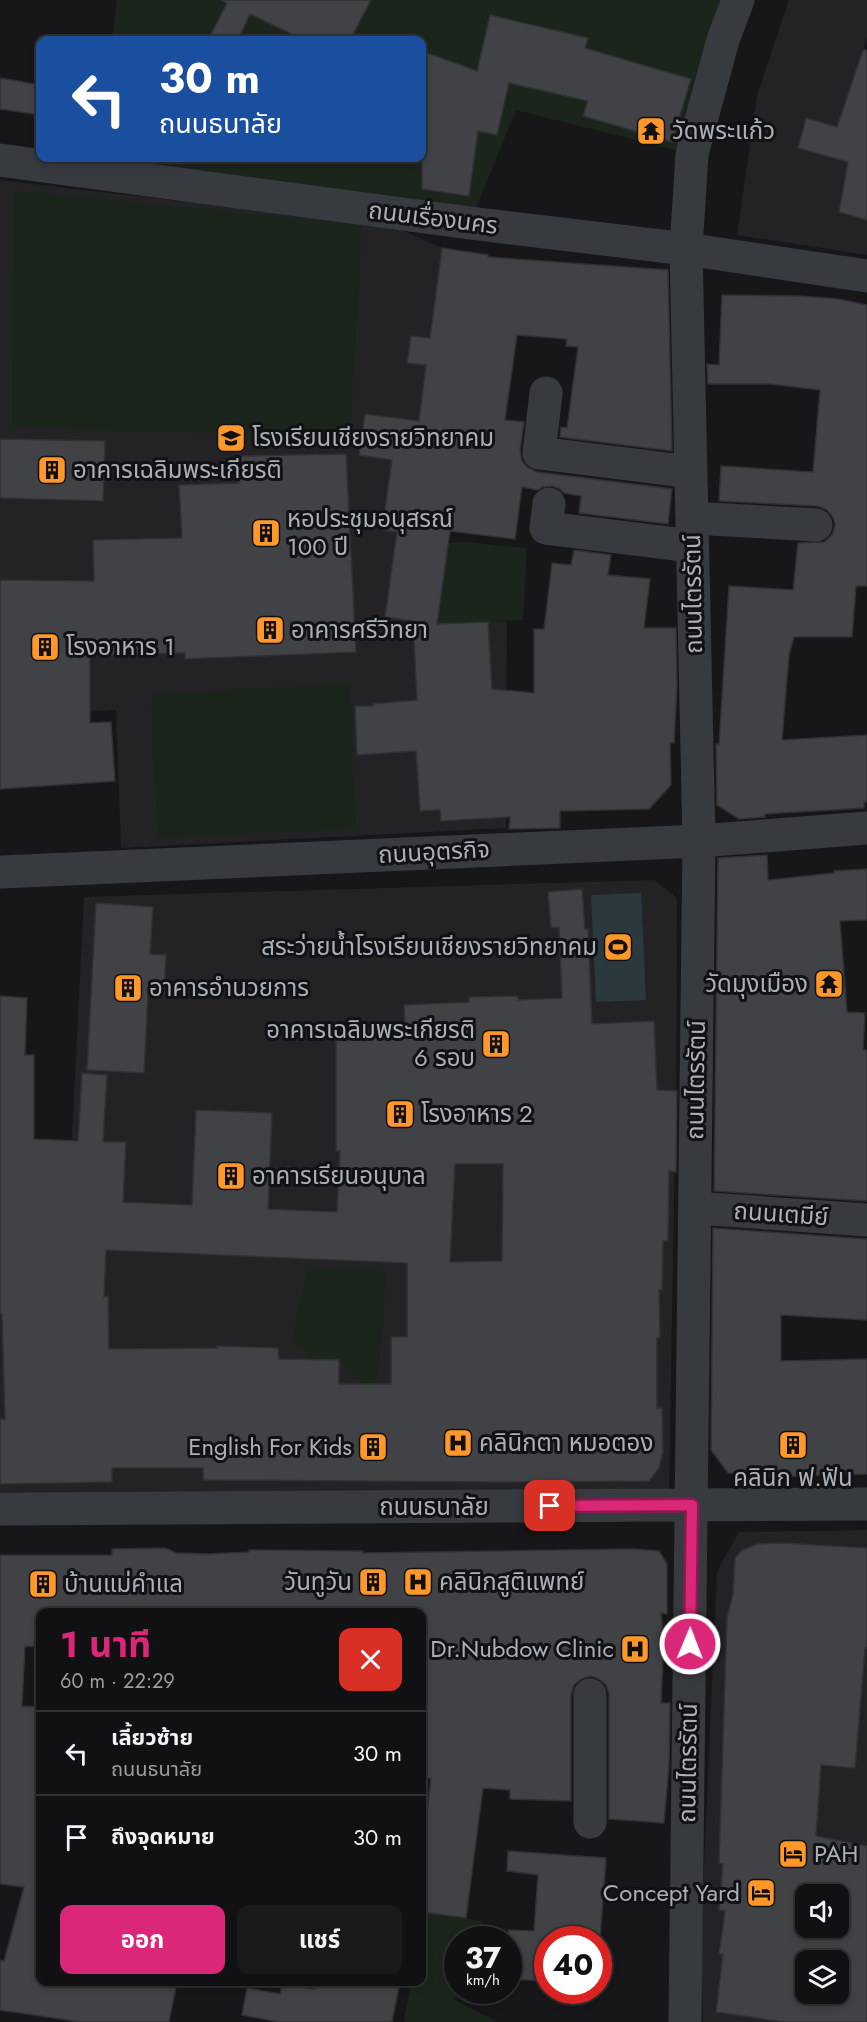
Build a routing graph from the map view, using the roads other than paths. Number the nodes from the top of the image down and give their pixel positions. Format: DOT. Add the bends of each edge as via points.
graph roads {
  1 [pos="738,0"];
  2 [pos="0,160"];
  3 [pos="686,249"];
  4 [pos="867,276"];
  5 [pos="546,393"];
  6 [pos="691,472"];
  7 [pos="549,504"];
  8 [pos="816,525"];
  9 [pos="692,532"];
  10 [pos="867,828"];
  11 [pos="699,841"];
  12 [pos="0,872"];
  13 [pos="695,1208"];
  14 [pos="867,1220"];
  15 [pos="867,1504"];
  16 [pos="692,1505"];
  17 [pos="0,1509"];
  18 [pos="590,1695"];
  19 [pos="590,1822"];
  20 [pos="685,2022"];
  1 -- 3 [label="street, ถนนไตรรัตน์" via="692,154"];
  2 -- 3 [label="street, ถนนเรื่องนคร"];
  3 -- 4 [label="street, ถนนเรื่องนคร"];
  3 -- 6 [label="street, ถนนไตรรัตน์"];
  5 -- 6 [label="street" via="539,453"];
  6 -- 9 [label="street, ถนนไตรรัตน์"];
  7 -- 9 [label="street" via="546,528"];
  8 -- 9 [label="street"];
  9 -- 11 [label="street, ถนนไตรรัตน์"];
  10 -- 11 [label="street, ถนนอุตรกิจ"];
  11 -- 12 [label="street, ถนนอุตรกิจ"];
  11 -- 13 [label="street, ถนนไตรรัตน์"];
  13 -- 14 [label="street, ถนนเตมีย์"];
  13 -- 16 [label="street, ถนนไตรรัตน์"];
  15 -- 16 [label="street, ถนนธนาลัย"];
  16 -- 17 [label="street, ถนนธนาลัย"];
  16 -- 20 [label="street, ถนนไตรรัตน์"];
  18 -- 19 [label="street"];
}
